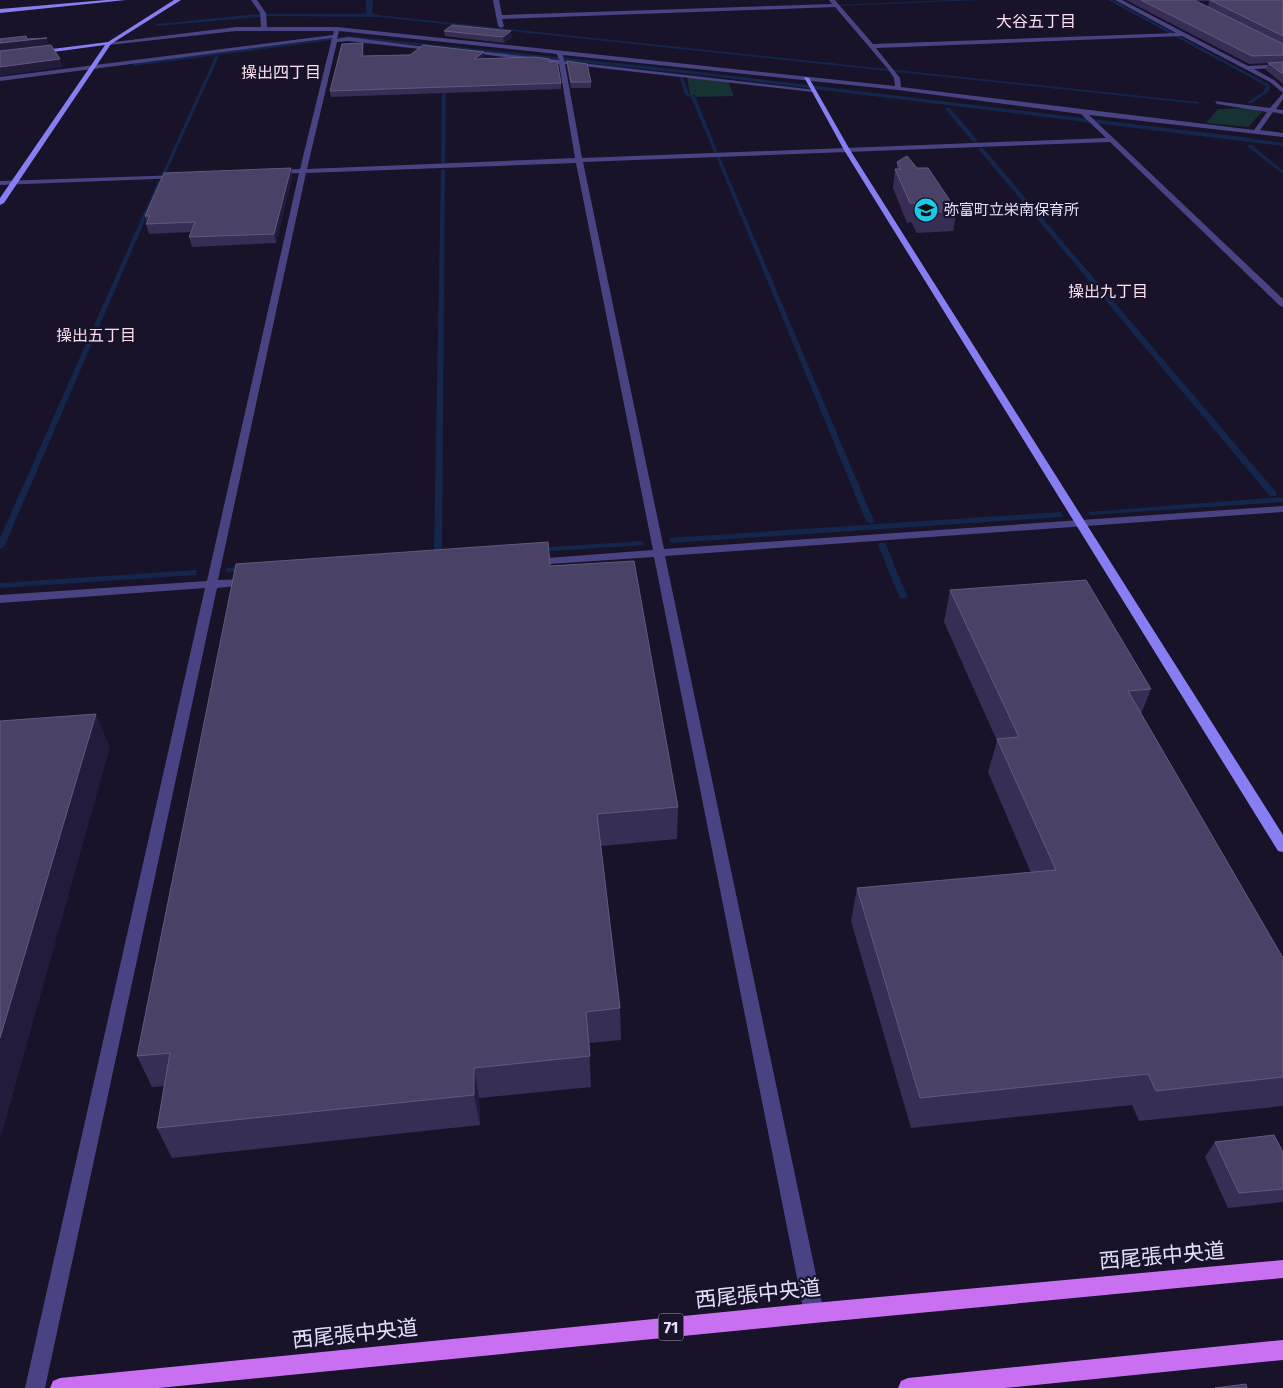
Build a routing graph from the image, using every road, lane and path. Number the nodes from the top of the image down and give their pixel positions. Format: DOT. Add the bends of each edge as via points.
graph roads {
  1 [pos="122,0"];
  2 [pos="178,0"];
  3 [pos="254,0"];
  4 [pos="496,0"];
  5 [pos="832,0"];
  6 [pos="1118,0"];
  7 [pos="836,5"];
  8 [pos="0,12"];
  9 [pos="500,17"];
  10 [pos="501,26"];
  11 [pos="264,28"];
  12 [pos="337,29"];
  13 [pos="1183,34"];
  14 [pos="334,39"];
  15 [pos="109,43"];
  16 [pos="871,46"];
  17 [pos="446,49"];
  18 [pos="465,51"];
  19 [pos="30,53"];
  20 [pos="561,57"];
  21 [pos="1283,66"];
  22 [pos="1246,68"];
  23 [pos="92,69"];
  24 [pos="0,79"];
  25 [pos="810,84"];
  26 [pos="898,88"];
  27 [pos="1283,91"];
  28 [pos="1283,95"];
  29 [pos="1217,102"];
  30 [pos="1272,110"];
  31 [pos="1083,112"];
  32 [pos="1283,112"];
  33 [pos="1256,131"];
  34 [pos="1283,135"];
  35 [pos="1110,140"];
  36 [pos="847,150"];
  37 [pos="579,161"];
  38 [pos="303,171"];
  39 [pos="263,173"];
  40 [pos="193,176"];
  41 [pos="0,183"];
  42 [pos="14,183"];
  43 [pos="0,204"];
  44 [pos="1283,304"];
  45 [pos="1283,509"];
  46 [pos="1082,524"];
  47 [pos="660,553"];
  48 [pos="520,563"];
  49 [pos="261,580"];
  50 [pos="211,584"];
  51 [pos="0,598"];
  52 [pos="1283,847"];
  53 [pos="1283,1269"];
  54 [pos="814,1312"];
  55 [pos="1283,1350"];
  56 [pos="35,1388"];
  57 [pos="60,1388"];
  58 [pos="908,1388"];
  1 -- 8 [label="street"];
  2 -- 15 [label="street"];
  3 -- 11 [label="street" via="263,15"];
  4 -- 9 [label="street"];
  5 -- 7 [label="street"];
  6 -- 13 [label="street"];
  7 -- 9 [label="street"];
  7 -- 16 [label="street"];
  9 -- 10 [label="street"];
  11 -- 12 [label="street"];
  11 -- 15 [label="street"];
  12 -- 14 [label="street"];
  12 -- 20 [label="street"];
  13 -- 16 [label="street"];
  13 -- 22 [label="street"];
  14 -- 17 [label="street"];
  14 -- 23 [label="street"];
  14 -- 38 [label="street"];
  15 -- 19 [label="street"];
  15 -- 23 [label="street"];
  16 -- 26 [label="street" via="897,78"];
  18 -- 20 [label="street"];
  20 -- 25 [label="street"];
  20 -- 25 [label="street"];
  20 -- 37 [label="street"];
  21 -- 22 [label="street"];
  22 -- 27 [label="street" via="1272,81"];
  23 -- 24 [label="street"];
  23 -- 42 [label="street"];
  25 -- 26 [label="street"];
  25 -- 36 [label="street"];
  26 -- 31 [label="street"];
  28 -- 30 [label="street"];
  29 -- 30 [label="street"];
  30 -- 32 [label="street"];
  30 -- 33 [label="street"];
  31 -- 33 [label="street"];
  31 -- 35 [label="street"];
  33 -- 34 [label="street"];
  35 -- 36 [label="street"];
  35 -- 44 [label="street"];
  36 -- 37 [label="street"];
  36 -- 46 [label="street"];
  37 -- 38 [label="street"];
  37 -- 47 [label="street"];
  38 -- 39 [label="street"];
  38 -- 50 [label="street"];
  40 -- 42 [label="street"];
  41 -- 42 [label="street"];
  42 -- 43 [label="street"];
  45 -- 46 [label="street"];
  46 -- 47 [label="street"];
  46 -- 52 [label="street"];
  47 -- 48 [label="street"];
  47 -- 54 [label="street"];
  49 -- 50 [label="street"];
  50 -- 51 [label="street"];
  50 -- 56 [label="street"];
  53 -- 54 [label="main road, 西尾張中央道 / 71"];
  54 -- 57 [label="main road, 西尾張中央道 / 71"];
  55 -- 58 [label="main road"];
}
